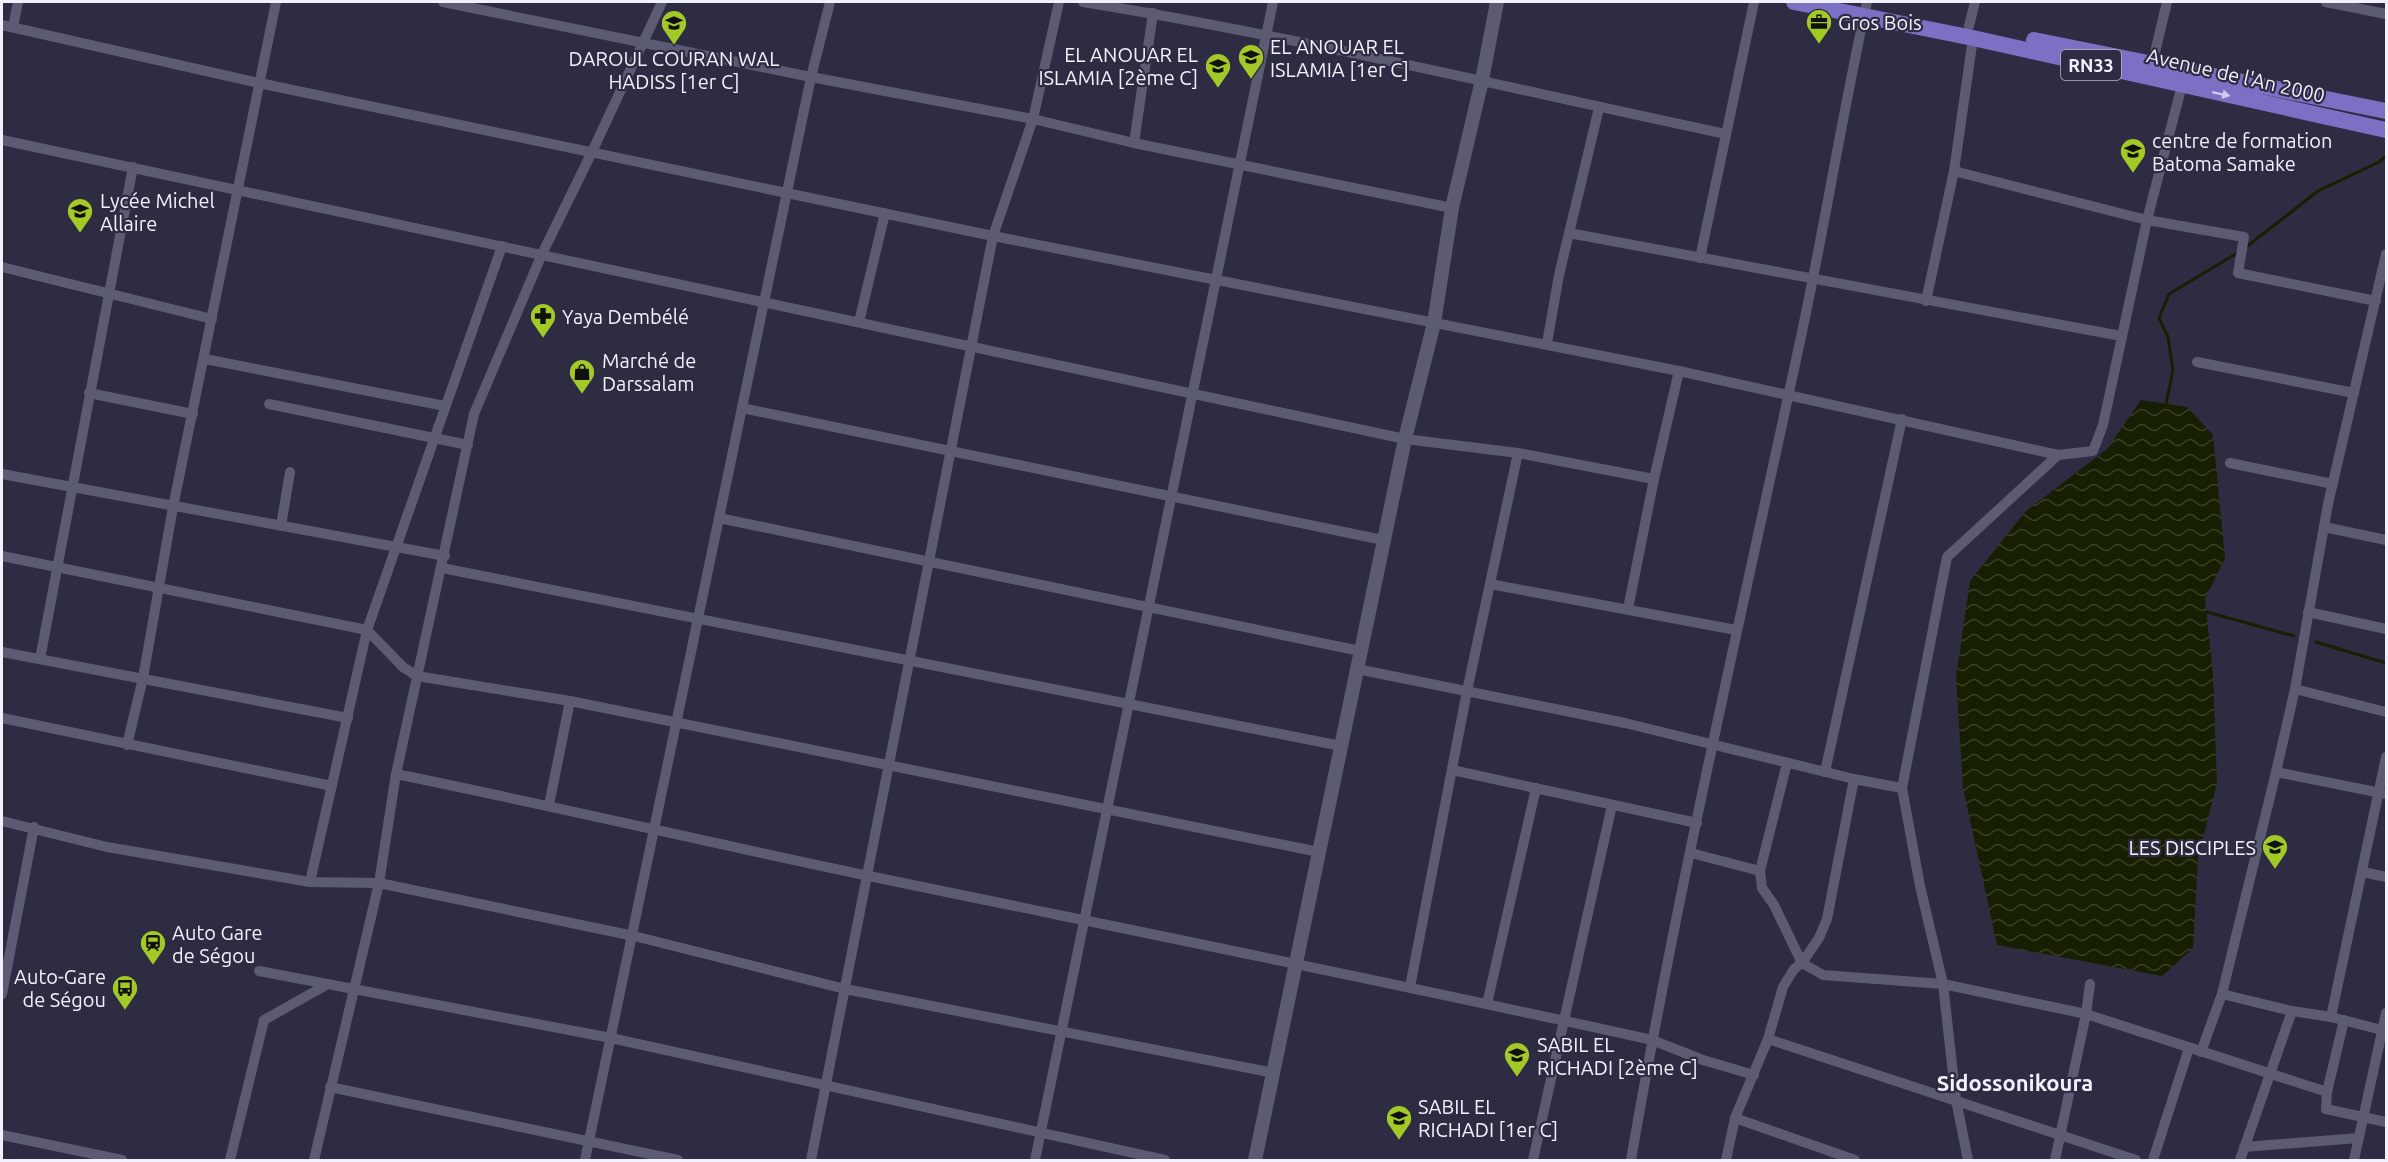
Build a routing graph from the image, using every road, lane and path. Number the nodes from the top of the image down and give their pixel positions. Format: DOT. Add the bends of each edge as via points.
graph roads {
  1 [pos="18,2"];
  2 [pos="276,2"];
  3 [pos="443,2"];
  4 [pos="662,2"];
  5 [pos="830,2"];
  6 [pos="1059,2"];
  7 [pos="1083,2"];
  8 [pos="1273,2"];
  9 [pos="1497,2"];
  10 [pos="1754,2"];
  11 [pos="1794,2"];
  12 [pos="1844,2"];
  13 [pos="1975,2"];
  14 [pos="2167,2"];
  15 [pos="2326,2"];
  16 [pos="1866,8"];
  17 [pos="1153,13"];
  18 [pos="2386,14"];
  19 [pos="2,25"];
  20 [pos="13,27"];
  21 [pos="1971,32"];
  22 [pos="1266,36"];
  23 [pos="642,42"];
  24 [pos="2152,65"];
  25 [pos="811,77"];
  26 [pos="1482,80"];
  27 [pos="260,83"];
  28 [pos="2182,85"];
  29 [pos="1599,108"];
  30 [pos="2386,111"];
  31 [pos="1033,119"];
  32 [pos="2386,130"];
  33 [pos="1726,134"];
  34 [pos="2,140"];
  35 [pos="1134,143"];
  36 [pos="592,152"];
  37 [pos="1239,164"];
  38 [pos="133,167"];
  39 [pos="1954,171"];
  40 [pos="238,190"];
  41 [pos="788,193"];
  42 [pos="1452,208"];
  43 [pos="885,213"];
  44 [pos="2147,220"];
  45 [pos="1569,233"];
  46 [pos="993,236"];
  47 [pos="502,246"];
  48 [pos="542,254"];
  49 [pos="1700,258"];
  50 [pos="2385,262"];
  51 [pos="2,267"];
  52 [pos="1814,278"];
  53 [pos="1217,281"];
  54 [pos="109,295"];
  55 [pos="1926,301"];
  56 [pos="2376,301"];
  57 [pos="764,302"];
  58 [pos="212,320"];
  59 [pos="859,322"];
  60 [pos="1434,323"];
  61 [pos="2121,336"];
  62 [pos="1547,343"];
  63 [pos="972,347"];
  64 [pos="205,359"];
  65 [pos="2197,362"];
  66 [pos="1679,371"];
  67 [pos="89,393"];
  68 [pos="1194,393"];
  69 [pos="2354,393"];
  70 [pos="1789,394"];
  71 [pos="269,404"];
  72 [pos="446,406"];
  73 [pos="742,408"];
  74 [pos="193,414"];
  75 [pos="1902,419"];
  76 [pos="434,438"];
  77 [pos="1404,439"];
  78 [pos="468,445"];
  79 [pos="951,451"];
  80 [pos="1518,453"];
  81 [pos="2058,454"];
  82 [pos="2230,463"];
  83 [pos="290,472"];
  84 [pos="2,474"];
  85 [pos="1654,479"];
  86 [pos="2333,484"];
  87 [pos="72,486"];
  88 [pos="1171,495"];
  89 [pos="173,507"];
  90 [pos="719,518"];
  91 [pos="281,526"];
  92 [pos="2324,527"];
  93 [pos="1383,540"];
  94 [pos="2386,540"];
  95 [pos="397,548"];
  96 [pos="2,556"];
  97 [pos="445,556"];
  98 [pos="929,562"];
  99 [pos="56,567"];
  100 [pos="442,568"];
  101 [pos="1490,584"];
  102 [pos="159,586"];
  103 [pos="1149,606"];
  104 [pos="1628,609"];
  105 [pos="2308,612"];
  106 [pos="698,619"];
  107 [pos="2386,629"];
  108 [pos="367,630"];
  109 [pos="1736,630"];
  110 [pos="1360,651"];
  111 [pos="2,652"];
  112 [pos="40,659"];
  113 [pos="910,660"];
  114 [pos="1357,669"];
  115 [pos="417,676"];
  116 [pos="143,678"];
  117 [pos="2295,689"];
  118 [pos="1467,691"];
  119 [pos="570,701"];
  120 [pos="1129,704"];
  121 [pos="2386,712"];
  122 [pos="348,717"];
  123 [pos="2,718"];
  124 [pos="676,723"];
  125 [pos="1713,744"];
  126 [pos="128,745"];
  127 [pos="1341,746"];
  128 [pos="2386,757"];
  129 [pos="1787,763"];
  130 [pos="889,766"];
  131 [pos="1452,770"];
  132 [pos="1825,772"];
  133 [pos="2276,772"];
  134 [pos="396,774"];
  135 [pos="1854,780"];
  136 [pos="332,786"];
  137 [pos="1536,788"];
  138 [pos="1902,788"];
  139 [pos="2383,794"];
  140 [pos="549,805"];
  141 [pos="1612,805"];
  142 [pos="1107,808"];
  143 [pos="2,821"];
  144 [pos="1697,823"];
  145 [pos="33,827"];
  146 [pos="656,828"];
  147 [pos="1319,852"];
  148 [pos="1691,853"];
  149 [pos="1760,871"];
  150 [pos="2362,872"];
  151 [pos="867,876"];
  152 [pos="2386,877"];
  153 [pos="310,882"];
  154 [pos="379,883"];
  155 [pos="1084,919"];
  156 [pos="634,936"];
  157 [pos="1296,963"];
  158 [pos="1802,963"];
  159 [pos="259,971"];
  160 [pos="328,984"];
  161 [pos="1943,984"];
  162 [pos="2090,984"];
  163 [pos="1410,987"];
  164 [pos="845,989"];
  165 [pos="356,990"];
  166 [pos="2,994"];
  167 [pos="2222,994"];
  168 [pos="1487,1004"];
  169 [pos="2292,1011"];
  170 [pos="2386,1013"];
  171 [pos="2086,1014"];
  172 [pos="2331,1017"];
  173 [pos="2344,1020"];
  174 [pos="1565,1021"];
  175 [pos="1062,1030"];
  176 [pos="2384,1031"];
  177 [pos="611,1038"];
  178 [pos="1768,1039"];
  179 [pos="1652,1040"];
  180 [pos="2189,1048"];
  181 [pos="2201,1052"];
  182 [pos="1274,1073"];
  183 [pos="2271,1074"];
  184 [pos="1754,1075"];
  185 [pos="826,1086"];
  186 [pos="330,1087"];
  187 [pos="2327,1092"];
  188 [pos="1956,1101"];
  189 [pos="2365,1117"];
  190 [pos="1735,1118"];
  191 [pos="2386,1122"];
  192 [pos="1040,1133"];
  193 [pos="2,1135"];
  194 [pos="2061,1135"];
  195 [pos="2359,1138"];
  196 [pos="590,1142"];
  197 [pos="2244,1147"];
  198 [pos="1835,1157"];
  199 [pos="122,1161"];
  200 [pos="230,1161"];
  201 [pos="314,1161"];
  202 [pos="585,1161"];
  203 [pos="678,1161"];
  204 [pos="812,1161"];
  205 [pos="1035,1161"];
  206 [pos="1165,1161"];
  207 [pos="1255,1161"];
  208 [pos="1533,1161"];
  209 [pos="1631,1161"];
  210 [pos="1725,1161"];
  211 [pos="1855,1161"];
  212 [pos="1968,1161"];
  213 [pos="2055,1161"];
  214 [pos="2136,1161"];
  215 [pos="2153,1161"];
  216 [pos="2240,1161"];
  217 [pos="2354,1161"];
  1 -- 20 [label="street"];
  2 -- 27 [label="street"];
  3 -- 23 [label="street"];
  4 -- 23 [label="street"];
  5 -- 25 [label="street"];
  6 -- 31 [label="street"];
  7 -- 17 [label="street"];
  8 -- 22 [label="street"];
  9 -- 26 [label="street"];
  10 -- 33 [label="street"];
  11 -- 16 [label="main road, Avenue de l'An 2000 / RN33"];
  12 -- 16 [label="main road, Avenue de l'An 2000 / RN33"];
  13 -- 21 [label="street"];
  14 -- 24 [label="street"];
  15 -- 18 [label="street"];
  16 -- 21 [label="main road, Avenue de l'An 2000 / RN33"];
  16 -- 52 [label="street"];
  17 -- 22 [label="street"];
  17 -- 35 [label="street"];
  19 -- 20 [label="street"];
  20 -- 27 [label="street"];
  21 -- 24 [label="main road, Avenue de l'An 2000 / RN33"];
  21 -- 28 [label="main road, Avenue de l'An 2000 / RN33"];
  21 -- 39 [label="street"];
  22 -- 26 [label="street"];
  22 -- 37 [label="street"];
  23 -- 25 [label="street"];
  23 -- 36 [label="street"];
  24 -- 30 [label="main road, Avenue de l'An 2000 / RN33"];
  25 -- 31 [label="street"];
  25 -- 41 [label="street"];
  26 -- 29 [label="street"];
  26 -- 42 [label="street"];
  27 -- 36 [label="street"];
  27 -- 40 [label="street"];
  28 -- 32 [label="main road, Avenue de l'An 2000 / RN33, one-way"];
  28 -- 44 [label="street"];
  29 -- 33 [label="street"];
  29 -- 45 [label="street"];
  31 -- 35 [label="street"];
  31 -- 46 [label="street"];
  33 -- 49 [label="street"];
  34 -- 38 [label="street"];
  35 -- 37 [label="street"];
  36 -- 41 [label="street"];
  36 -- 48 [label="street"];
  37 -- 42 [label="street"];
  37 -- 53 [label="street"];
  38 -- 40 [label="street"];
  38 -- 54 [label="street"];
  39 -- 44 [label="street"];
  39 -- 55 [label="street"];
  40 -- 47 [label="street"];
  40 -- 58 [label="street"];
  41 -- 43 [label="street"];
  41 -- 57 [label="street"];
  42 -- 60 [label="street"];
  43 -- 46 [label="street"];
  43 -- 59 [label="street"];
  44 -- 56 [label="street" via="2244,237 2238,273"];
  44 -- 61 [label="street"];
  45 -- 49 [label="street"];
  45 -- 62 [label="street"];
  46 -- 53 [label="street"];
  46 -- 63 [label="street"];
  47 -- 48 [label="street"];
  47 -- 72 [label="street"];
  48 -- 57 [label="street"];
  48 -- 78 [label="street" via="474,414"];
  49 -- 52 [label="street"];
  50 -- 56 [label="street"];
  51 -- 54 [label="street"];
  52 -- 55 [label="street"];
  52 -- 70 [label="street"];
  53 -- 60 [label="street"];
  53 -- 68 [label="street"];
  54 -- 58 [label="street"];
  54 -- 67 [label="street"];
  55 -- 61 [label="street"];
  56 -- 69 [label="street"];
  57 -- 59 [label="street"];
  57 -- 73 [label="street"];
  58 -- 64 [label="street"];
  59 -- 63 [label="street"];
  60 -- 62 [label="street"];
  60 -- 77 [label="street"];
  61 -- 81 [label="street" via="2103,425 2093,451"];
  62 -- 66 [label="street"];
  63 -- 68 [label="street"];
  63 -- 79 [label="street"];
  64 -- 72 [label="street"];
  64 -- 74 [label="street"];
  65 -- 69 [label="street"];
  66 -- 70 [label="street"];
  66 -- 85 [label="street"];
  67 -- 74 [label="street"];
  67 -- 87 [label="street"];
  68 -- 77 [label="street"];
  68 -- 88 [label="street"];
  69 -- 86 [label="street"];
  70 -- 75 [label="street"];
  70 -- 109 [label="street"];
  71 -- 76 [label="street"];
  72 -- 76 [label="street"];
  73 -- 79 [label="street"];
  73 -- 90 [label="street"];
  74 -- 89 [label="street"];
  75 -- 81 [label="street"];
  75 -- 132 [label="street"];
  76 -- 78 [label="street"];
  76 -- 95 [label="street"];
  77 -- 80 [label="street"];
  77 -- 93 [label="street"];
  78 -- 97 [label="street"];
  79 -- 88 [label="street"];
  79 -- 98 [label="street"];
  80 -- 85 [label="street"];
  80 -- 101 [label="street"];
  81 -- 138 [label="street" via="1947,557"];
  82 -- 86 [label="street"];
  83 -- 91 [label="street"];
  84 -- 87 [label="street"];
  85 -- 104 [label="street"];
  86 -- 92 [label="street"];
  87 -- 89 [label="street"];
  87 -- 99 [label="street"];
  88 -- 93 [label="street"];
  88 -- 103 [label="street"];
  89 -- 91 [label="street"];
  89 -- 102 [label="street"];
  90 -- 98 [label="street"];
  90 -- 106 [label="street"];
  91 -- 95 [label="street"];
  92 -- 94 [label="street"];
  92 -- 105 [label="street"];
  93 -- 110 [label="street"];
  95 -- 97 [label="street"];
  95 -- 108 [label="street"];
  96 -- 99 [label="street"];
  97 -- 100 [label="street"];
  98 -- 103 [label="street"];
  98 -- 113 [label="street"];
  99 -- 102 [label="street"];
  99 -- 112 [label="street"];
  100 -- 106 [label="street"];
  100 -- 115 [label="street"];
  101 -- 104 [label="street"];
  101 -- 118 [label="street"];
  102 -- 108 [label="street"];
  102 -- 116 [label="street"];
  103 -- 110 [label="street"];
  103 -- 120 [label="street"];
  104 -- 109 [label="street"];
  105 -- 107 [label="street"];
  105 -- 117 [label="street"];
  106 -- 113 [label="street"];
  106 -- 124 [label="street"];
  108 -- 115 [label="street"];
  108 -- 122 [label="street"];
  109 -- 125 [label="street"];
  110 -- 114 [label="street"];
  111 -- 112 [label="street"];
  112 -- 116 [label="street"];
  113 -- 120 [label="street"];
  113 -- 130 [label="street"];
  114 -- 118 [label="street"];
  114 -- 127 [label="street"];
  115 -- 119 [label="street"];
  115 -- 134 [label="street"];
  116 -- 122 [label="street"];
  116 -- 126 [label="street"];
  117 -- 121 [label="street"];
  117 -- 133 [label="street"];
  118 -- 125 [label="street"];
  118 -- 131 [label="street"];
  119 -- 124 [label="street"];
  119 -- 140 [label="street"];
  120 -- 127 [label="street"];
  120 -- 142 [label="street"];
  122 -- 136 [label="street"];
  123 -- 126 [label="street"];
  124 -- 130 [label="street"];
  124 -- 146 [label="street"];
  125 -- 129 [label="street"];
  125 -- 144 [label="street"];
  126 -- 136 [label="street"];
  127 -- 147 [label="street"];
  128 -- 139 [label="street"];
  129 -- 132 [label="street"];
  129 -- 149 [label="street"];
  130 -- 142 [label="street"];
  130 -- 151 [label="street"];
  131 -- 137 [label="street"];
  131 -- 163 [label="street"];
  132 -- 135 [label="street"];
  133 -- 139 [label="street"];
  133 -- 167 [label="street"];
  134 -- 140 [label="street"];
  134 -- 154 [label="street"];
  135 -- 138 [label="street"];
  135 -- 158 [label="street" via="1827,919"];
  136 -- 153 [label="street"];
  137 -- 141 [label="street"];
  137 -- 168 [label="street"];
  138 -- 161 [label="street"];
  139 -- 150 [label="street"];
  140 -- 146 [label="street"];
  141 -- 144 [label="street"];
  141 -- 174 [label="street"];
  142 -- 147 [label="street"];
  142 -- 155 [label="street"];
  143 -- 145 [label="street"];
  144 -- 148 [label="street"];
  145 -- 153 [label="street" via="107,847"];
  145 -- 166 [label="street"];
  146 -- 151 [label="street"];
  146 -- 156 [label="street"];
  147 -- 157 [label="street"];
  148 -- 149 [label="street"];
  148 -- 179 [label="street"];
  149 -- 158 [label="street" via="1762,888 1774,904"];
  150 -- 152 [label="street"];
  150 -- 172 [label="street"];
  151 -- 155 [label="street"];
  151 -- 164 [label="street"];
  153 -- 154 [label="street"];
  154 -- 156 [label="street"];
  154 -- 165 [label="street"];
  155 -- 157 [label="street"];
  155 -- 175 [label="street"];
  156 -- 164 [label="street"];
  156 -- 177 [label="street"];
  157 -- 163 [label="street"];
  157 -- 182 [label="street"];
  158 -- 161 [label="street" via="1823,975"];
  158 -- 178 [label="street" via="1783,987"];
  159 -- 160 [label="street"];
  160 -- 165 [label="street"];
  160 -- 200 [label="street" via="264,1020"];
  161 -- 171 [label="street"];
  161 -- 188 [label="street"];
  162 -- 171 [label="street"];
  163 -- 168 [label="street"];
  164 -- 175 [label="street"];
  164 -- 185 [label="street"];
  165 -- 177 [label="street"];
  165 -- 186 [label="street"];
  167 -- 169 [label="street"];
  167 -- 181 [label="street"];
  168 -- 174 [label="street"];
  169 -- 172 [label="street"];
  169 -- 183 [label="street"];
  170 -- 176 [label="street"];
  171 -- 180 [label="street"];
  171 -- 194 [label="street"];
  172 -- 173 [label="street"];
  173 -- 176 [label="street"];
  173 -- 187 [label="street"];
  174 -- 179 [label="street"];
  174 -- 208 [label="street"];
  175 -- 182 [label="street"];
  175 -- 192 [label="street"];
  176 -- 189 [label="street"];
  177 -- 185 [label="street"];
  177 -- 196 [label="street"];
  178 -- 184 [label="street"];
  178 -- 188 [label="street"];
  179 -- 184 [label="street"];
  179 -- 209 [label="street"];
  180 -- 181 [label="street"];
  180 -- 215 [label="street"];
  181 -- 183 [label="street"];
  182 -- 207 [label="street"];
  183 -- 187 [label="street"];
  183 -- 197 [label="street"];
  184 -- 190 [label="street"];
  185 -- 192 [label="street"];
  185 -- 204 [label="street"];
  186 -- 196 [label="street"];
  186 -- 201 [label="street"];
  187 -- 189 [label="street" via="2326,1109"];
  188 -- 194 [label="street"];
  188 -- 212 [label="street"];
  189 -- 191 [label="street"];
  189 -- 195 [label="street"];
  190 -- 198 [label="street"];
  190 -- 210 [label="street"];
  192 -- 205 [label="street"];
  192 -- 206 [label="street"];
  193 -- 199 [label="street"];
  194 -- 213 [label="street"];
  194 -- 214 [label="street"];
  195 -- 197 [label="street"];
  195 -- 217 [label="street"];
  196 -- 202 [label="street"];
  196 -- 203 [label="street"];
  197 -- 216 [label="street"];
  198 -- 211 [label="street"];
}
